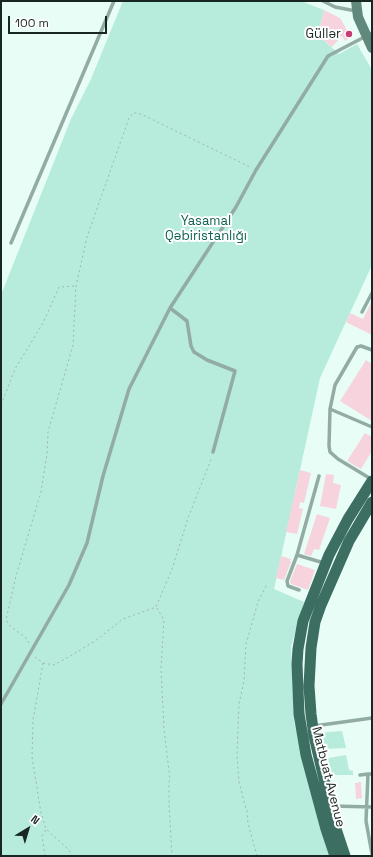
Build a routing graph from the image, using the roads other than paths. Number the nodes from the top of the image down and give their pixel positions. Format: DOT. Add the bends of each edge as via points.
graph roads {
  1 [pos="114,1"];
  2 [pos="323,1"];
  3 [pos="357,6"];
  4 [pos="369,34"];
  5 [pos="372,48"];
  6 [pos="11,243"];
  7 [pos="372,293"];
  8 [pos="170,308"];
  9 [pos="362,312"];
  10 [pos="372,350"];
  11 [pos="330,409"];
  12 [pos="372,427"];
  13 [pos="214,452"];
  14 [pos="319,476"];
  15 [pos="372,481"];
  16 [pos="372,502"];
  17 [pos="297,554"];
  18 [pos="325,563"];
  19 [pos="299,590"];
  20 [pos="1,704"];
  21 [pos="372,718"];
  22 [pos="312,726"];
  23 [pos="370,774"];
  24 [pos="360,775"];
  25 [pos="330,806"];
  26 [pos="367,807"];
  27 [pos="372,807"];
  28 [pos="372,854"];
  29 [pos="335,856"];
  30 [pos="345,856"];
  1 -- 6 [label="lane"];
  2 -- 3 [label="lane" via="335,7"];
  3 -- 4 [label="main road"];
  4 -- 5 [label="main road"];
  4 -- 8 [label="lane" via="328,56 297,102 236,207"];
  7 -- 9 [label="lane"];
  8 -- 13 [label="lane" via="187,321 190,346 194,352 235,372"];
  8 -- 20 [label="lane" via="129,389 103,476 87,543 69,585"];
  10 -- 11 [label="lane" via="361,346 357,348 335,385"];
  11 -- 12 [label="lane"];
  11 -- 15 [label="lane" via="330,452"];
  14 -- 17 [label="lane"];
  15 -- 18 [label="main road, Matbuat Avenue"];
  16 -- 22 [label="main road, Matbuat Avenue" via="349,541 315,622 309,686"];
  17 -- 18 [label="lane"];
  17 -- 19 [label="lane" via="287,584"];
  18 -- 29 [label="main road, Matbuat Avenue" via="310,600 301,632 297,664 306,755"];
  21 -- 22 [label="lane"];
  22 -- 25 [label="main road, Matbuat Avenue"];
  23 -- 24 [label="lane"];
  23 -- 26 [label="lane"];
  25 -- 26 [label="lane"];
  25 -- 30 [label="main road, Matbuat Avenue"];
  26 -- 27 [label="lane"];
  26 -- 28 [label="lane" via="366,821"];
}
